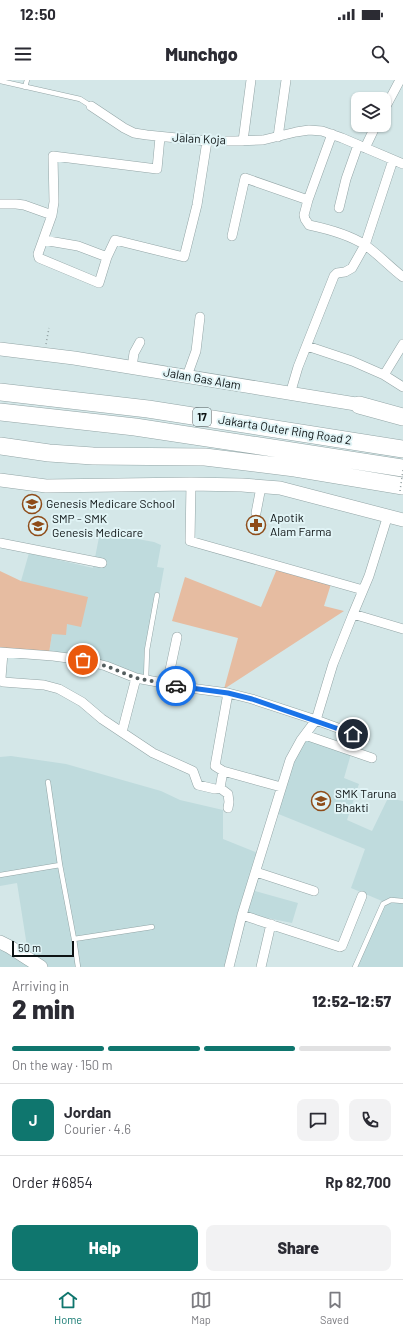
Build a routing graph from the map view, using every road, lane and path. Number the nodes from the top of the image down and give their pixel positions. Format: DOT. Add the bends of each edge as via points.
graph roads {
  1 [pos="27,80"];
  2 [pos="251,80"];
  3 [pos="286,80"];
  4 [pos="400,80"];
  5 [pos="0,81"];
  6 [pos="25,87"];
  7 [pos="391,97"];
  8 [pos="91,106"];
  9 [pos="372,132"];
  10 [pos="332,134"];
  11 [pos="160,136"];
  12 [pos="278,137"];
  13 [pos="207,141"];
  14 [pos="243,141"];
  15 [pos="362,147"];
  16 [pos="392,160"];
  17 [pos="403,164"];
  18 [pos="308,200"];
  19 [pos="0,204"];
  20 [pos="339,208"];
  21 [pos="52,215"];
  22 [pos="232,236"];
  23 [pos="43,240"];
  24 [pos="364,245"];
  25 [pos="107,257"];
  26 [pos="403,277"];
  27 [pos="200,317"];
  28 [pos="49,328"];
  29 [pos="140,342"];
  30 [pos="403,344"];
  31 [pos="307,346"];
  32 [pos="0,349"];
  33 [pos="44,354"];
  34 [pos="132,367"];
  35 [pos="384,375"];
  36 [pos="187,376"];
  37 [pos="403,387"];
  38 [pos="0,392"];
  39 [pos="290,394"];
  40 [pos="359,405"];
  41 [pos="403,411"];
  42 [pos="0,412"];
  43 [pos="403,417"];
  44 [pos="0,446"];
  45 [pos="403,449"];
  46 [pos="403,469"];
  47 [pos="0,480"];
  48 [pos="191,484"];
  49 [pos="261,487"];
  50 [pos="401,488"];
  51 [pos="256,513"];
  52 [pos="388,515"];
  53 [pos="403,520"];
  54 [pos="0,543"];
  55 [pos="102,563"];
  56 [pos="363,590"];
  57 [pos="157,595"];
  58 [pos="353,614"];
  59 [pos="403,629"];
  60 [pos="177,637"];
  61 [pos="2,652"];
  62 [pos="136,678"];
  63 [pos="146,680"];
  64 [pos="167,684"];
  65 [pos="228,693"];
  66 [pos="316,720"];
  67 [pos="122,732"];
  68 [pos="305,735"];
  69 [pos="366,738"];
  70 [pos="372,758"];
  71 [pos="223,771"];
  72 [pos="48,782"];
  73 [pos="281,787"];
  74 [pos="220,788"];
  75 [pos="228,808"];
  76 [pos="60,865"];
  77 [pos="256,872"];
  78 [pos="0,875"];
  79 [pos="314,891"];
  80 [pos="362,896"];
  81 [pos="403,901"];
  82 [pos="242,915"];
  83 [pos="271,924"];
  84 [pos="152,927"];
  85 [pos="74,939"];
  86 [pos="0,942"];
  87 [pos="41,967"];
  88 [pos="78,967"];
  89 [pos="229,967"];
  90 [pos="261,967"];
  91 [pos="354,967"];
  1 -- 6 [label="lane"];
  2 -- 14 [label="street"];
  3 -- 12 [label="street"];
  4 -- 7 [label="street"];
  5 -- 6 [label="lane, Jalan Koja"];
  6 -- 8 [label="lane, Jalan Koja" via="80,99"];
  8 -- 11 [label="street, Jalan Koja" via="134,133"];
  9 -- 15 [label="street"];
  10 -- 12 [label="street, Jalan Koja" via="309,130"];
  10 -- 15 [label="street, Jalan Koja"];
  10 -- 18 [label="street"];
  11 -- 13 [label="street, Jalan Koja"];
  11 -- 21 [label="street" via="156,169 53,156"];
  12 -- 14 [label="street, Jalan Koja"];
  13 -- 14 [label="street, Jalan Koja"];
  13 -- 25 [label="street" via="197,205 184,257 115,240"];
  15 -- 16 [label="street, Jalan Koja"];
  15 -- 20 [label="street" via="346,179"];
  16 -- 17 [label="street, Jalan Koja"];
  16 -- 24 [label="street"];
  18 -- 22 [label="street" via="244,178"];
  18 -- 24 [label="street" via="304,215 309,225 333,231"];
  19 -- 21 [label="street" via="16,204"];
  21 -- 23 [label="street"];
  23 -- 25 [label="street" via="78,246"];
  23 -- 25 [label="street" via="38,254 41,260 99,283"];
  24 -- 26 [label="street"];
  24 -- 31 [label="street" via="352,268 334,276"];
  27 -- 36 [label="street" via="196,351"];
  28 -- 33 [label="path"];
  29 -- 34 [label="street" via="134,353"];
  30 -- 35 [label="street"];
  31 -- 35 [label="street" via="352,360"];
  31 -- 39 [label="street"];
  32 -- 33 [label="main road, Jalan Gas Alam"];
  33 -- 34 [label="main road, Jalan Gas Alam"];
  34 -- 36 [label="main road, Jalan Gas Alam"];
  35 -- 37 [label="street"];
  36 -- 39 [label="main road, Jalan Gas Alam"];
  38 -- 45 [label="highway, Jakarta Outer Ring Road 2 / 17" via="148,409"];
  39 -- 40 [label="main road, Jalan Gas Alam"];
  40 -- 41 [label="main road, Jalan Gas Alam"];
  40 -- 43 [label="highway"];
  42 -- 46 [label="highway, Jakarta Outer Ring Road 2 / 17" via="136,427"];
  44 -- 50 [label="highway" via="93,456 205,457 295,468"];
  46 -- 50 [label="path, bridge"];
  47 -- 48 [label="main road" via="46,486"];
  48 -- 49 [label="main road"];
  48 -- 56 [label="street" via="190,541"];
  49 -- 51 [label="street"];
  49 -- 52 [label="main road" via="280,488"];
  52 -- 53 [label="main road"];
  52 -- 56 [label="street"];
  54 -- 55 [label="street"];
  56 -- 58 [label="street"];
  57 -- 63 [label="lane" via="147,650"];
  58 -- 59 [label="street"];
  58 -- 66 [label="street" via="333,664"];
  60 -- 64 [label="street"];
  61 -- 62 [label="street" via="83,660"];
  61 -- 67 [label="street" via="2,682 44,685 59,689 82,702"];
  62 -- 63 [label="street"];
  62 -- 67 [label="street"];
  63 -- 64 [label="street"];
  64 -- 65 [label="street"];
  65 -- 66 [label="street"];
  65 -- 71 [label="street" via="215,766"];
  66 -- 68 [label="street"];
  66 -- 69 [label="street"];
  67 -- 74 [label="street" via="153,753 193,771 198,785"];
  68 -- 70 [label="street"];
  68 -- 73 [label="street" via="290,760"];
  71 -- 73 [label="street"];
  71 -- 74 [label="street"];
  72 -- 76 [label="lane"];
  73 -- 77 [label="street"];
  74 -- 75 [label="street" via="228,794"];
  76 -- 78 [label="lane"];
  76 -- 85 [label="lane"];
  77 -- 79 [label="street"];
  77 -- 82 [label="street"];
  80 -- 83 [label="street" via="340,947"];
  81 -- 91 [label="lane" via="391,900 383,904"];
  82 -- 83 [label="street"];
  82 -- 89 [label="street"];
  83 -- 90 [label="street"];
  84 -- 85 [label="lane"];
  85 -- 88 [label="lane"];
  86 -- 87 [label="main road"];
}
